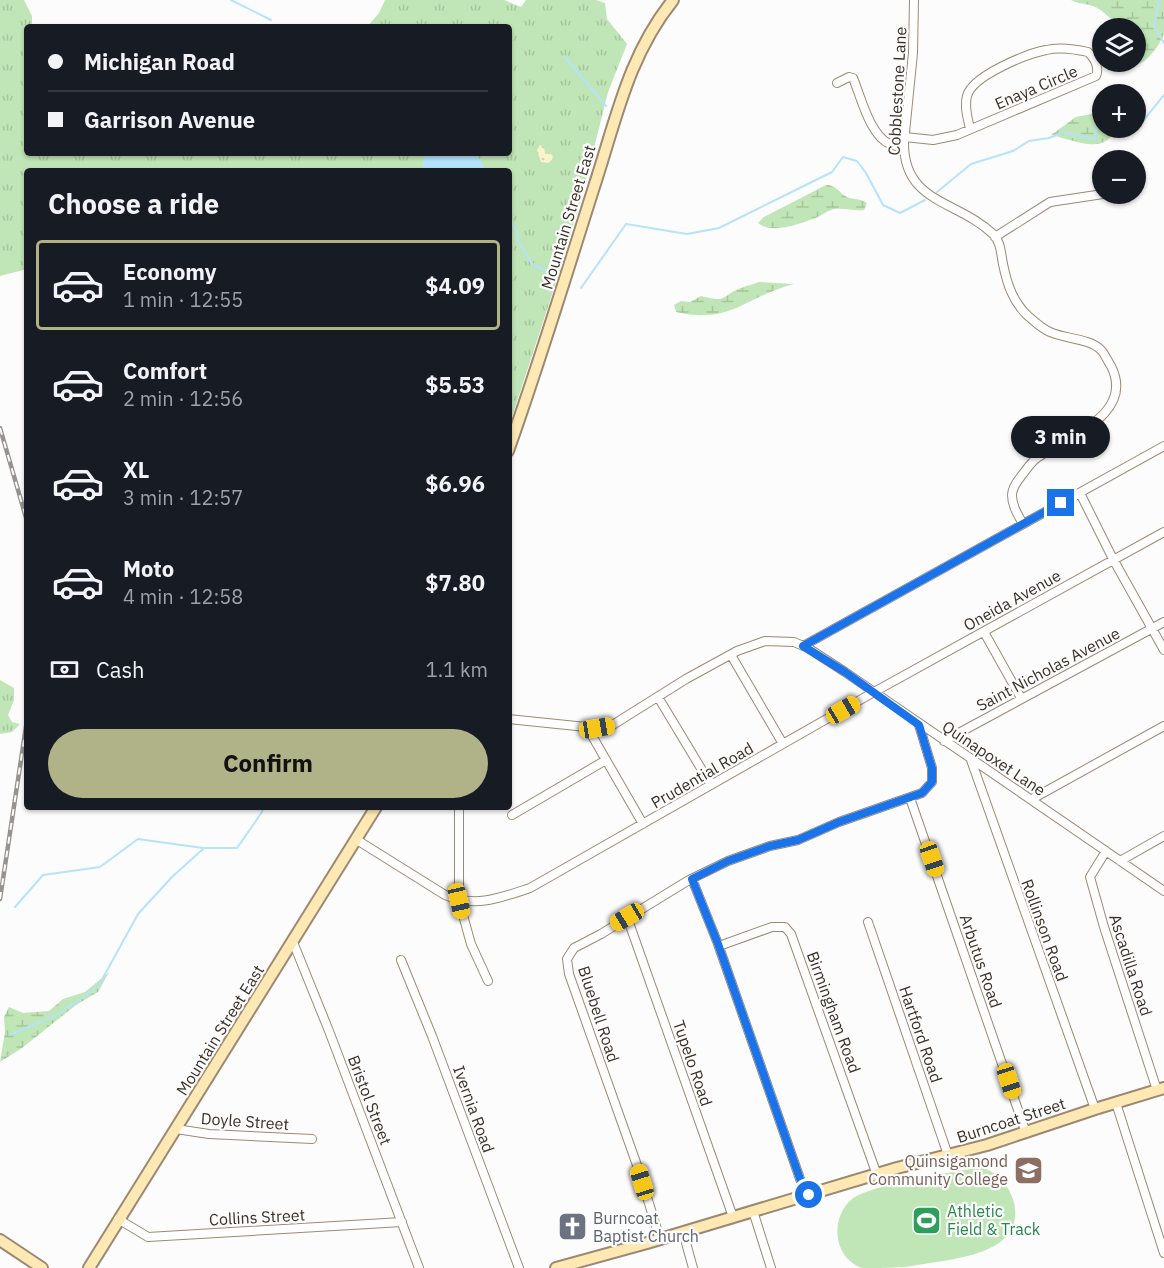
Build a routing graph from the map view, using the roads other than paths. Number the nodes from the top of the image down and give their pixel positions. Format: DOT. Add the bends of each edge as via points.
graph roads {
  1 [pos="673,0"];
  2 [pos="914,0"];
  3 [pos="837,83"];
  4 [pos="970,129"];
  5 [pos="905,137"];
  6 [pos="904,148"];
  7 [pos="1092,196"];
  8 [pos="995,237"];
  9 [pos="512,439"];
  10 [pos="1164,446"];
  11 [pos="1080,493"];
  12 [pos="1023,524"];
  13 [pos="1164,532"];
  14 [pos="1113,559"];
  15 [pos="1164,622"];
  16 [pos="1153,628"];
  17 [pos="984,632"];
  18 [pos="803,646"];
  19 [pos="1164,650"];
  20 [pos="731,655"];
  21 [pos="874,692"];
  22 [pos="658,697"];
  23 [pos="1021,698"];
  24 [pos="512,719"];
  25 [pos="919,725"];
  26 [pos="1164,726"];
  27 [pos="587,727"];
  28 [pos="944,741"];
  29 [pos="783,744"];
  30 [pos="606,760"];
  31 [pos="970,760"];
  32 [pos="711,785"];
  33 [pos="910,798"];
  34 [pos="1032,799"];
  35 [pos="374,810"];
  36 [pos="459,810"];
  37 [pos="512,815"];
  38 [pos="643,824"];
  39 [pos="1164,836"];
  40 [pos="357,840"];
  41 [pos="1106,851"];
  42 [pos="1120,861"];
  43 [pos="692,879"];
  44 [pos="1164,891"];
  45 [pos="459,901"];
  46 [pos="627,917"];
  47 [pos="868,922"];
  48 [pos="293,942"];
  49 [pos="719,946"];
  50 [pos="401,960"];
  51 [pos="488,981"];
  52 [pos="1160,1089"];
  53 [pos="1116,1102"];
  54 [pos="1095,1109"];
  55 [pos="176,1129"];
  56 [pos="1026,1133"];
  57 [pos="312,1139"];
  58 [pos="948,1155"];
  59 [pos="877,1175"];
  60 [pos="806,1196"];
  61 [pos="753,1211"];
  62 [pos="733,1218"];
  63 [pos="118,1219"];
  64 [pos="402,1222"];
  65 [pos="683,1232"];
  66 [pos="660,1239"];
  67 [pos="0,1240"];
  68 [pos="1164,1253"];
  69 [pos="42,1268"];
  70 [pos="89,1268"];
  71 [pos="419,1268"];
  72 [pos="519,1268"];
  73 [pos="556,1268"];
  74 [pos="693,1268"];
  75 [pos="771,1268"];
  1 -- 9 [label="main road, Mountain Street East" via="646,40 624,89"];
  2 -- 5 [label="street, Cobblestone Lane"];
  3 -- 6 [label="street" via="853,78 879,137"];
  4 -- 4 [label="street, Enaya Circle" via="1096,76 1095,59 1088,51 1047,50 985,75 972,85 966,97"];
  4 -- 5 [label="street, Enaya Circle" via="933,140"];
  5 -- 6 [label="street, Cobblestone Lane"];
  6 -- 8 [label="street, Cobblestone Lane" via="909,174 918,186 978,222"];
  7 -- 8 [label="street" via="1050,202"];
  8 -- 12 [label="street, Cobblestone Lane" via="1010,291 1026,314 1048,332 1101,350 1116,381 1105,415 1036,459 1019,478 1012,492"];
  10 -- 11 [label="street"];
  11 -- 12 [label="street"];
  11 -- 14 [label="street"];
  12 -- 18 [label="street"];
  13 -- 14 [label="street, Oneida Avenue"];
  14 -- 16 [label="street"];
  14 -- 17 [label="street, Oneida Avenue"];
  15 -- 16 [label="street, Saint Nicholas Avenue"];
  16 -- 19 [label="street"];
  16 -- 23 [label="street, Saint Nicholas Avenue"];
  17 -- 21 [label="street, Oneida Avenue"];
  17 -- 23 [label="street"];
  18 -- 20 [label="street, Quinapoxet Lane" via="765,641"];
  18 -- 21 [label="street, Quinapoxet Lane"];
  20 -- 22 [label="street, Quinapoxet Lane"];
  20 -- 29 [label="street"];
  21 -- 25 [label="street, Quinapoxet Lane"];
  21 -- 29 [label="street, Prudential Road"];
  22 -- 27 [label="street, Quinapoxet Lane" via="610,726"];
  22 -- 32 [label="street"];
  23 -- 28 [label="street, Saint Nicholas Avenue"];
  24 -- 27 [label="street, Quinapoxet Lane"];
  25 -- 28 [label="street, Quinapoxet Lane"];
  25 -- 33 [label="street" via="932,768 932,782 922,793"];
  26 -- 34 [label="street"];
  27 -- 30 [label="street"];
  28 -- 31 [label="street, Quinapoxet Lane"];
  29 -- 32 [label="street, Prudential Road"];
  30 -- 37 [label="street"];
  30 -- 38 [label="street"];
  31 -- 34 [label="street, Quinapoxet Lane"];
  31 -- 54 [label="street, Rollinson Road"];
  32 -- 38 [label="street, Prudential Road"];
  33 -- 43 [label="street, Bluebell Road" via="798,840 744,855"];
  33 -- 56 [label="street, Arbutus Road"];
  34 -- 41 [label="street, Quinapoxet Lane"];
  35 -- 40 [label="main road, Mountain Street East"];
  36 -- 45 [label="street"];
  38 -- 45 [label="street, Prudential Road" via="523,890 488,900"];
  39 -- 42 [label="street"];
  40 -- 45 [label="street"];
  40 -- 48 [label="main road, Mountain Street East"];
  41 -- 42 [label="street, Quinapoxet Lane"];
  41 -- 52 [label="street, Ascadilla Road" via="1090,877"];
  42 -- 44 [label="street, Quinapoxet Lane"];
  43 -- 46 [label="street, Bluebell Road"];
  43 -- 49 [label="street"];
  45 -- 51 [label="street" via="471,944"];
  46 -- 62 [label="street, Tupelo Road"];
  46 -- 66 [label="street, Bluebell Road" via="574,948 567,959"];
  47 -- 58 [label="street, Hartford Road"];
  48 -- 55 [label="main road, Mountain Street East"];
  48 -- 64 [label="street, Bristol Street"];
  49 -- 59 [label="street, Birmingham Road" via="774,927 785,927 792,934"];
  49 -- 60 [label="street"];
  50 -- 72 [label="street, Ivernia Road"];
  52 -- 53 [label="main road, Burncoat Street"];
  53 -- 54 [label="main road, Burncoat Street"];
  53 -- 68 [label="street"];
  54 -- 56 [label="main road, Burncoat Street"];
  55 -- 57 [label="street, Doyle Street"];
  55 -- 63 [label="main road, Mountain Street East"];
  56 -- 58 [label="main road, Burncoat Street"];
  58 -- 59 [label="main road, Burncoat Street"];
  59 -- 60 [label="main road, Burncoat Street"];
  60 -- 61 [label="main road, Burncoat Street"];
  61 -- 62 [label="main road, Burncoat Street"];
  61 -- 75 [label="street"];
  62 -- 65 [label="main road, Burncoat Street"];
  63 -- 64 [label="street, Collins Street" via="148,1236"];
  63 -- 70 [label="main road, Mountain Street East"];
  64 -- 71 [label="street, Bristol Street"];
  65 -- 66 [label="main road, Burncoat Street"];
  65 -- 74 [label="street"];
  66 -- 73 [label="main road, Burncoat Street"];
  67 -- 69 [label="main road"];
}
